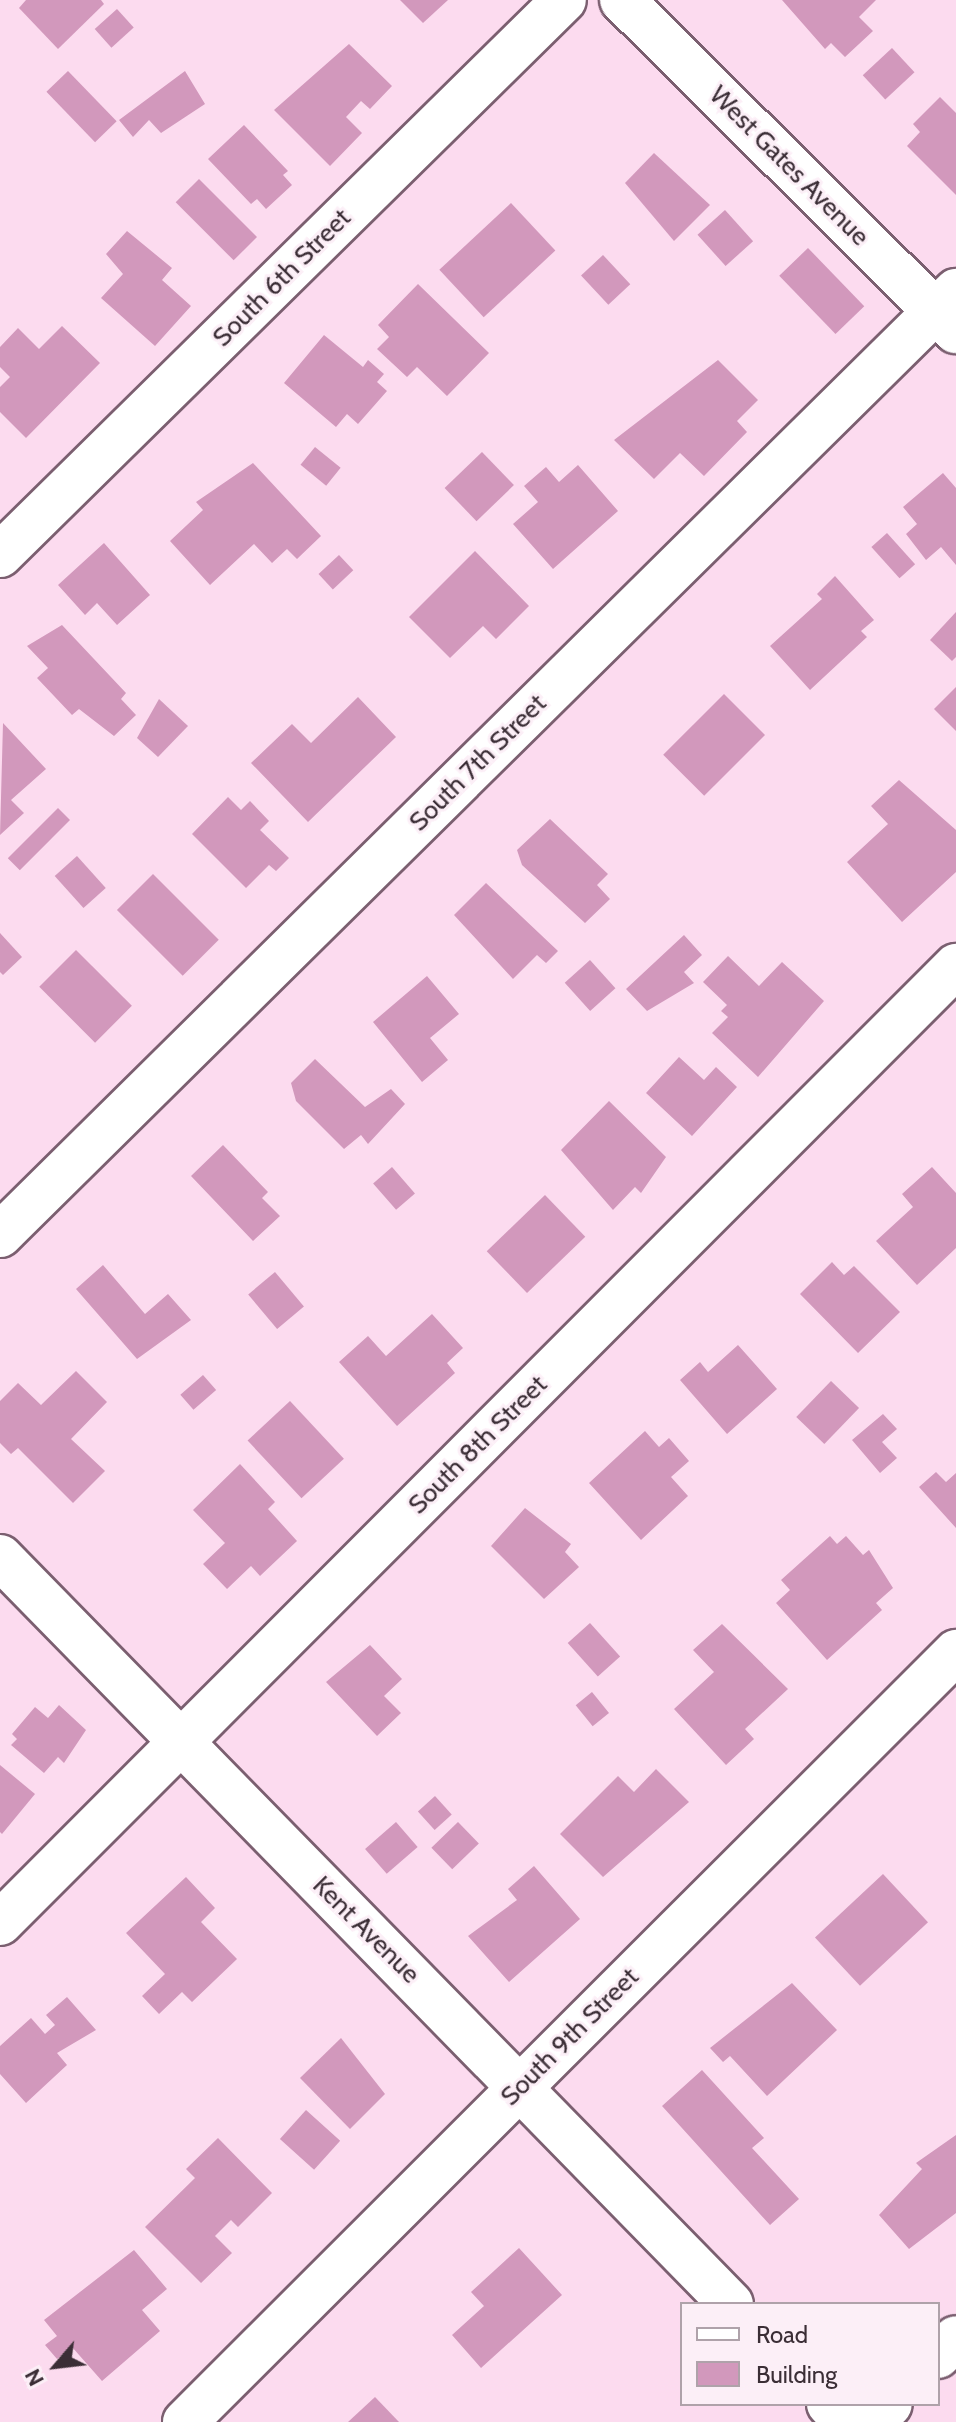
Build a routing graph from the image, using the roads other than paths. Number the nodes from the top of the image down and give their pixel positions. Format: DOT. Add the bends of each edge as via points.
graph roads {
  1 [pos="564,0"];
  2 [pos="622,0"];
  3 [pos="949,311"];
  4 [pos="0,555"];
  5 [pos="956,966"];
  6 [pos="0,1235"];
  7 [pos="0,1557"];
  8 [pos="956,1652"];
  9 [pos="182,1743"];
  10 [pos="0,1923"];
  11 [pos="520,2087"];
  12 [pos="729,2302"];
  13 [pos="956,2338"];
  14 [pos="940,2354"];
  15 [pos="831,2406"];
  16 [pos="888,2406"];
  17 [pos="185,2422"];
  18 [pos="846,2422"];
  19 [pos="872,2422"];
  1 -- 4 [label="street, South 6th Street"];
  2 -- 3 [label="street, West Gates Avenue"];
  3 -- 6 [label="street, South 7th Street"];
  5 -- 9 [label="street, South 8th Street"];
  7 -- 9 [label="street, Kent Avenue"];
  8 -- 11 [label="street, South 9th Street"];
  9 -- 10 [label="street, South 8th Street"];
  9 -- 11 [label="street, Kent Avenue"];
  11 -- 12 [label="street, Kent Avenue"];
  11 -- 17 [label="street, South 9th Street"];
  13 -- 14 [label="street"];
  15 -- 18 [label="street"];
  16 -- 19 [label="street"];
}
